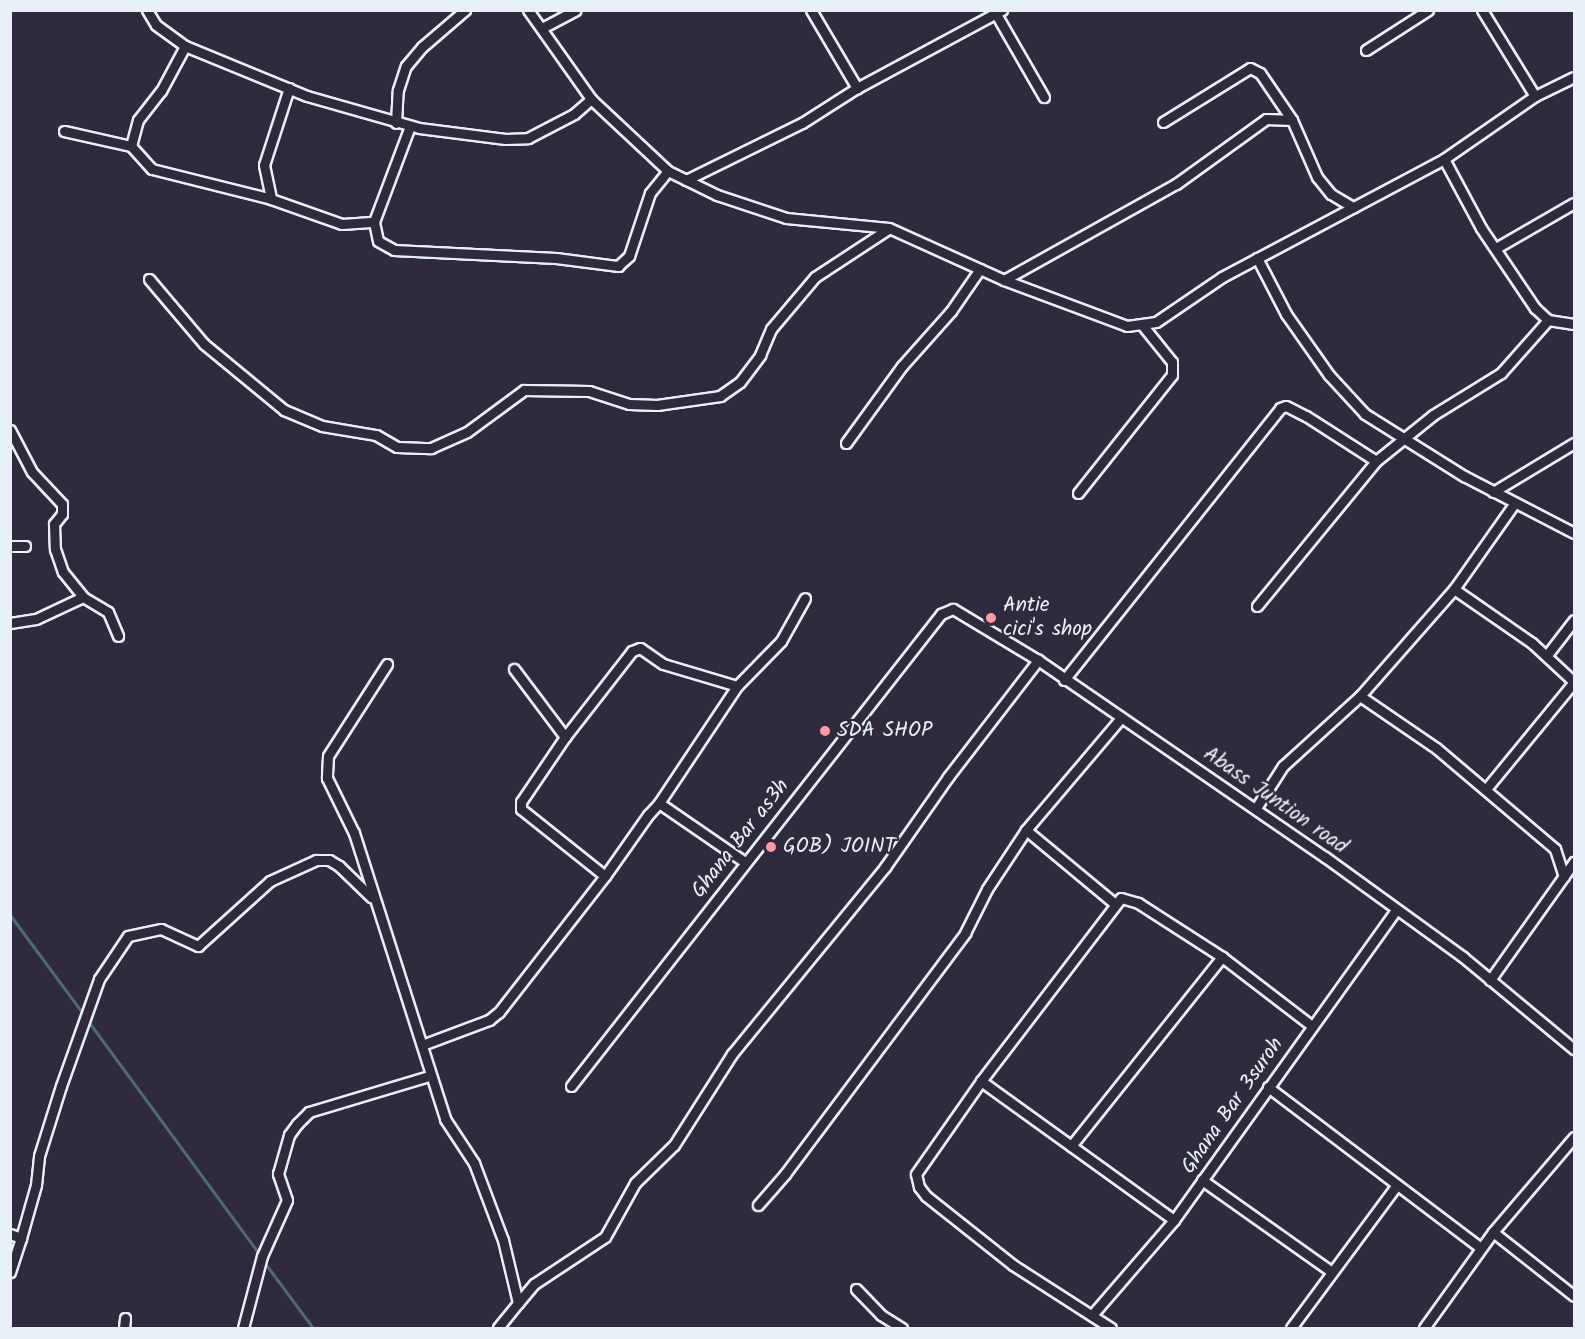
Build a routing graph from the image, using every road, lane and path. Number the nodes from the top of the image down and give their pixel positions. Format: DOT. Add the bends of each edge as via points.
graph roads {
  1 [pos="147,10"];
  2 [pos="465,10"];
  3 [pos="528,10"];
  4 [pos="576,10"];
  5 [pos="811,10"];
  6 [pos="1428,10"];
  7 [pos="1482,10"];
  8 [pos="999,12"];
  9 [pos="542,28"];
  10 [pos="184,46"];
  11 [pos="1366,50"];
  12 [pos="1575,77"];
  13 [pos="289,88"];
  14 [pos="857,88"];
  15 [pos="1535,96"];
  16 [pos="1044,97"];
  17 [pos="591,99"];
  18 [pos="1292,120"];
  19 [pos="1163,122"];
  20 [pos="396,123"];
  21 [pos="410,126"];
  22 [pos="64,131"];
  23 [pos="131,146"];
  24 [pos="1444,159"];
  25 [pos="668,171"];
  26 [pos="686,180"];
  27 [pos="271,199"];
  28 [pos="1575,203"];
  29 [pos="1353,207"];
  30 [pos="374,222"];
  31 [pos="889,228"];
  32 [pos="1496,248"];
  33 [pos="1257,258"];
  34 [pos="980,269"];
  35 [pos="149,279"];
  36 [pos="1004,280"];
  37 [pos="1548,320"];
  38 [pos="1575,324"];
  39 [pos="1143,326"];
  40 [pos="10,430"];
  41 [pos="1400,440"];
  42 [pos="846,443"];
  43 [pos="1575,443"];
  44 [pos="1376,461"];
  45 [pos="1493,492"];
  46 [pos="1078,493"];
  47 [pos="1514,504"];
  48 [pos="1575,534"];
  49 [pos="10,546"];
  50 [pos="25,546"];
  51 [pos="1454,589"];
  52 [pos="82,597"];
  53 [pos="805,598"];
  54 [pos="1257,606"];
  55 [pos="941,614"];
  56 [pos="1575,620"];
  57 [pos="10,623"];
  58 [pos="118,636"];
  59 [pos="1547,655"];
  60 [pos="1038,660"];
  61 [pos="387,664"];
  62 [pos="514,669"];
  63 [pos="1064,680"];
  64 [pos="1574,682"];
  65 [pos="737,686"];
  66 [pos="1360,696"];
  67 [pos="1120,718"];
  68 [pos="565,737"];
  69 [pos="1486,789"];
  70 [pos="659,803"];
  71 [pos="1256,808"];
  72 [pos="1026,830"];
  73 [pos="745,862"];
  74 [pos="1575,862"];
  75 [pos="605,876"];
  76 [pos="1564,877"];
  77 [pos="373,898"];
  78 [pos="1115,904"];
  79 [pos="1395,911"];
  80 [pos="1222,957"];
  81 [pos="1490,980"];
  82 [pos="1312,1026"];
  83 [pos="422,1045"];
  84 [pos="1575,1049"];
  85 [pos="429,1076"];
  86 [pos="981,1081"];
  87 [pos="571,1086"];
  88 [pos="1268,1087"];
  89 [pos="1575,1137"];
  90 [pos="1071,1146"];
  91 [pos="1202,1180"];
  92 [pos="1396,1186"];
  93 [pos="758,1205"];
  94 [pos="1174,1220"];
  95 [pos="1493,1232"];
  96 [pos="10,1234"];
  97 [pos="21,1238"];
  98 [pos="1481,1248"];
  99 [pos="10,1272"];
  100 [pos="1332,1272"];
  101 [pos="856,1289"];
  102 [pos="1575,1296"];
  103 [pos="518,1303"];
  104 [pos="1092,1315"];
  105 [pos="125,1318"];
  106 [pos="124,1329"];
  107 [pos="243,1329"];
  108 [pos="498,1329"];
  109 [pos="902,1329"];
  110 [pos="1111,1329"];
  111 [pos="1291,1329"];
  112 [pos="1424,1329"];
  1 -- 10 [label="street" via="156,25"];
  2 -- 20 [label="street" via="422,46 406,66 398,90"];
  3 -- 9 [label="street"];
  4 -- 9 [label="street"];
  5 -- 14 [label="street"];
  6 -- 11 [label="street"];
  7 -- 15 [label="street"];
  8 -- 14 [label="street"];
  8 -- 16 [label="street"];
  9 -- 17 [label="street"];
  10 -- 13 [label="street"];
  10 -- 23 [label="street" via="161,91 138,120"];
  12 -- 15 [label="street"];
  13 -- 20 [label="street"];
  13 -- 27 [label="street" via="264,165"];
  14 -- 26 [label="street" via="802,123"];
  15 -- 24 [label="street"];
  17 -- 21 [label="street" via="574,114 528,138 505,140"];
  17 -- 25 [label="street"];
  18 -- 19 [label="street" via="1260,73 1250,68"];
  18 -- 29 [label="street" via="1317,177 1331,194"];
  18 -- 36 [label="street" via="1266,119 1176,184"];
  20 -- 21 [label="street"];
  21 -- 30 [label="street"];
  22 -- 23 [label="street"];
  23 -- 27 [label="street" via="152,169"];
  24 -- 29 [label="street"];
  24 -- 32 [label="street"];
  25 -- 26 [label="street"];
  25 -- 30 [label="street" via="650,194 629,256 618,266 556,258 394,250 378,241"];
  26 -- 31 [label="street" via="786,218"];
  27 -- 30 [label="street" via="342,224"];
  28 -- 32 [label="street"];
  29 -- 33 [label="street"];
  31 -- 34 [label="street"];
  31 -- 35 [label="street" via="815,277 771,328 760,355 740,382 720,396 657,405 629,404 589,391 524,390 466,432 431,448 397,447 376,435 321,426 284,411 204,344"];
  32 -- 37 [label="street" via="1535,308"];
  33 -- 39 [label="street" via="1156,322"];
  33 -- 41 [label="street" via="1286,314 1329,375 1365,414"];
  34 -- 36 [label="street"];
  34 -- 42 [label="street"];
  36 -- 39 [label="street" via="1103,319"];
  37 -- 38 [label="street"];
  37 -- 41 [label="street" via="1501,374"];
  39 -- 46 [label="street" via="1172,362 1172,375"];
  40 -- 52 [label="street" via="32,472 62,504 62,514 54,524 58,560"];
  41 -- 44 [label="street"];
  41 -- 45 [label="street"];
  43 -- 45 [label="street"];
  44 -- 54 [label="street"];
  44 -- 63 [label="street" via="1306,416 1286,406 1280,408"];
  45 -- 47 [label="street"];
  47 -- 48 [label="street"];
  47 -- 51 [label="street"];
  49 -- 50 [label="street"];
  51 -- 59 [label="street"];
  51 -- 66 [label="street"];
  52 -- 57 [label="street" via="36,619"];
  52 -- 58 [label="street" via="108,612"];
  53 -- 65 [label="street" via="781,641"];
  55 -- 60 [label="street, Abass Juntion road" via="959,610"];
  55 -- 73 [label="street, Ghana Bar as3h"];
  56 -- 59 [label="street"];
  59 -- 64 [label="street"];
  60 -- 63 [label="street, Abass Juntion road"];
  60 -- 103 [label="street" via="885,867 732,1054 674,1145 635,1183 605,1237 534,1284"];
  61 -- 77 [label="street" via="328,756 325,767 354,833"];
  62 -- 68 [label="street"];
  63 -- 67 [label="street, Abass Juntion road"];
  64 -- 69 [label="street"];
  65 -- 68 [label="street" via="663,664 640,648 632,651"];
  65 -- 70 [label="street"];
  66 -- 69 [label="street" via="1436,748"];
  66 -- 71 [label="street" via="1283,766"];
  67 -- 71 [label="street, Abass Juntion road"];
  67 -- 72 [label="street"];
  68 -- 75 [label="street" via="521,802 521,809"];
  69 -- 76 [label="street" via="1516,820 1555,849"];
  70 -- 73 [label="street"];
  70 -- 75 [label="street"];
  71 -- 79 [label="street, Abass Juntion road"];
  72 -- 78 [label="street"];
  72 -- 93 [label="street" via="987,889 965,933 786,1174"];
  73 -- 87 [label="street, Ghana Bar as3h"];
  74 -- 76 [label="street"];
  75 -- 83 [label="street" via="499,1012 489,1020"];
  76 -- 81 [label="street"];
  77 -- 83 [label="street"];
  77 -- 97 [label="street" via="339,866 329,860 316,860 270,881 198,946 161,929 128,936 99,980 88,1011 43,1140 35,1168 36,1185"];
  78 -- 80 [label="street" via="1128,898"];
  78 -- 86 [label="street"];
  79 -- 81 [label="street, Abass Juntion road"];
  79 -- 82 [label="street, Ghana Bar 3suroh"];
  80 -- 82 [label="street"];
  80 -- 90 [label="street"];
  81 -- 84 [label="street, Abass Juntion road"];
  82 -- 88 [label="street, Ghana Bar 3suroh"];
  83 -- 85 [label="street"];
  85 -- 103 [label="street" via="445,1119 484,1186 504,1240"];
  85 -- 107 [label="street" via="309,1113 297,1124 289,1135 278,1174 287,1200 262,1256"];
  86 -- 90 [label="street"];
  86 -- 104 [label="street" via="916,1174 919,1187 1012,1265"];
  88 -- 91 [label="street, Ghana Bar 3suroh"];
  88 -- 92 [label="street"];
  89 -- 95 [label="street"];
  90 -- 94 [label="street"];
  91 -- 94 [label="street, Ghana Bar 3suroh"];
  91 -- 100 [label="street"];
  92 -- 98 [label="street"];
  92 -- 100 [label="street"];
  94 -- 104 [label="street, Ghana Bar 3suroh"];
  95 -- 98 [label="street"];
  95 -- 102 [label="street"];
  96 -- 97 [label="street"];
  97 -- 99 [label="street"];
  98 -- 112 [label="street"];
  100 -- 111 [label="street"];
  101 -- 109 [label="street" via="881,1315"];
  103 -- 108 [label="street"];
  104 -- 110 [label="street"];
  105 -- 106 [label="street"];
}
